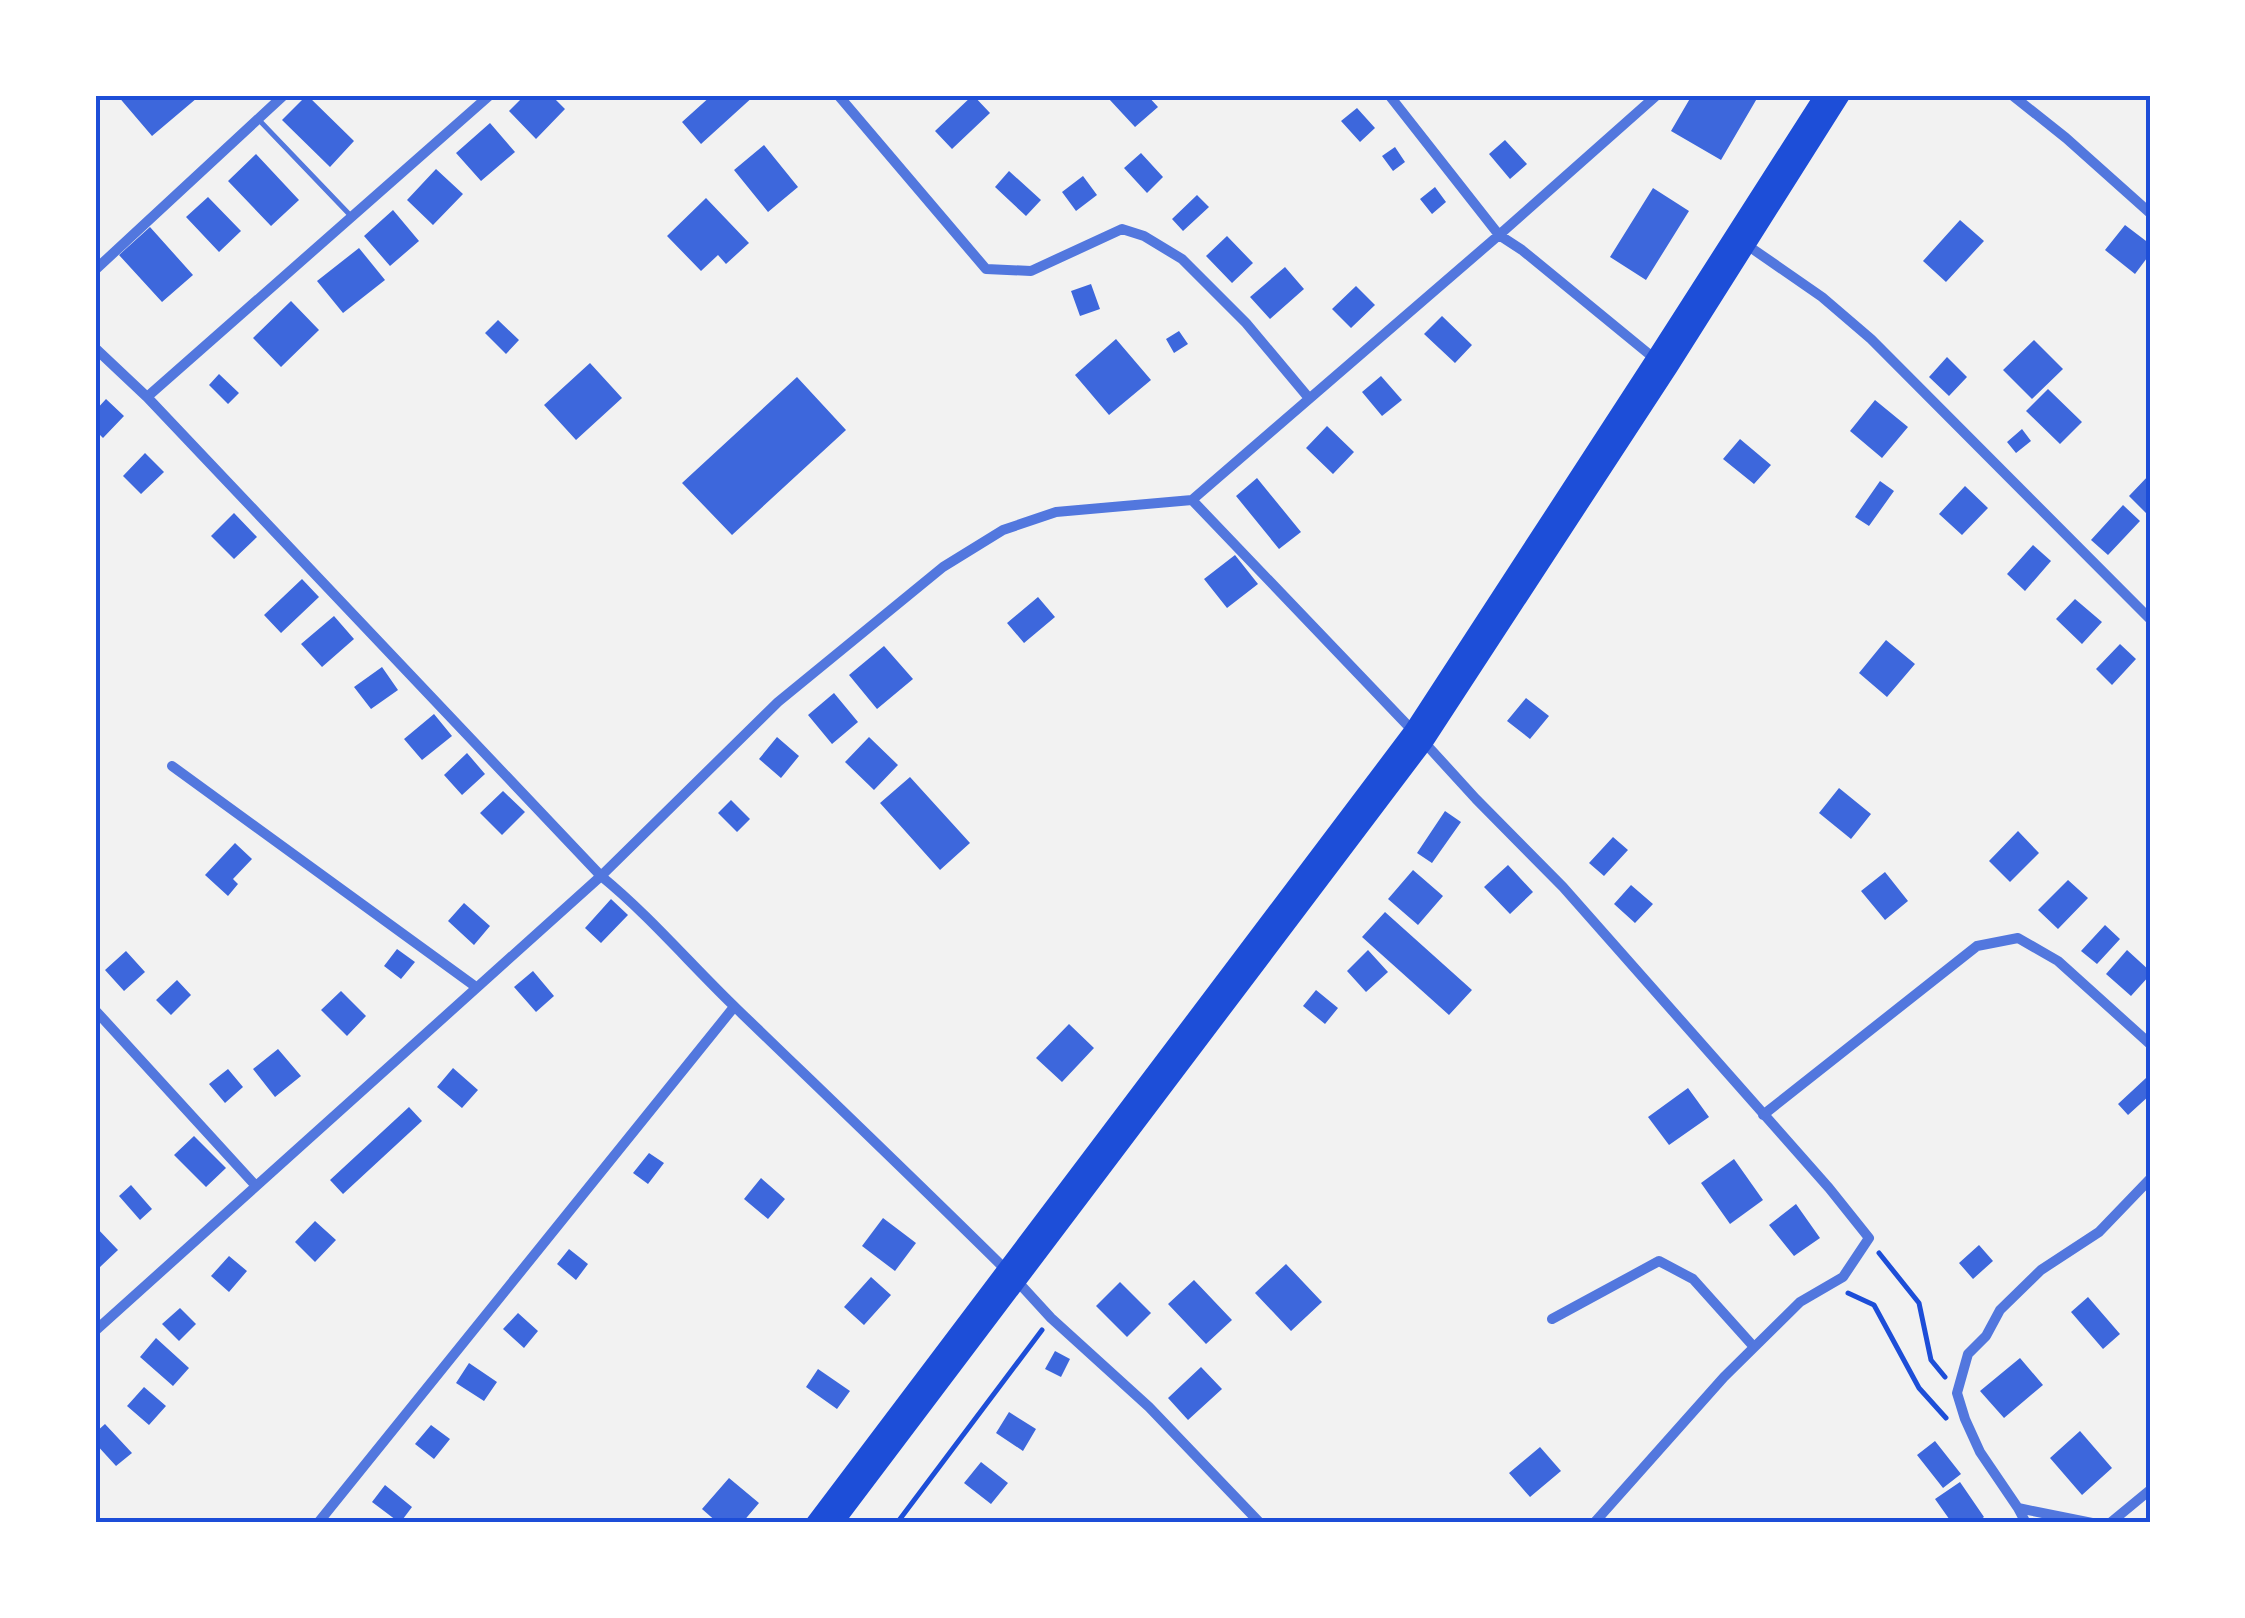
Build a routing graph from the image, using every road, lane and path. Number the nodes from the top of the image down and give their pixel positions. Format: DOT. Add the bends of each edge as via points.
graph roads {
  1 [pos="284,95"];
  2 [pos="490,95"];
  3 [pos="838,95"];
  4 [pos="1389,95"];
  5 [pos="1657,95"];
  6 [pos="1824,95"];
  7 [pos="1842,95"];
  8 [pos="2012,95"];
  9 [pos="258,120"];
  10 [pos="2150,212"];
  11 [pos="352,217"];
  12 [pos="1499,235"];
  13 [pos="1740,240"];
  14 [pos="95,270"];
  15 [pos="95,348"];
  16 [pos="1662,363"];
  17 [pos="148,397"];
  18 [pos="1308,397"];
  19 [pos="1192,500"];
  20 [pos="2150,618"];
  21 [pos="1418,737"];
  22 [pos="172,766"];
  23 [pos="601,876"];
  24 [pos="476,987"];
  25 [pos="734,1006"];
  26 [pos="95,1010"];
  27 [pos="2150,1044"];
  28 [pos="1763,1115"];
  29 [pos="2150,1179"];
  30 [pos="255,1185"];
  31 [pos="1869,1238"];
  32 [pos="1011,1276"];
  33 [pos="1820,1290"];
  34 [pos="1051,1318"];
  35 [pos="1552,1319"];
  36 [pos="95,1331"];
  37 [pos="1754,1347"];
  38 [pos="1958,1392"];
  39 [pos="1952,1424"];
  40 [pos="2150,1490"];
  41 [pos="2018,1508"];
  42 [pos="318,1523"];
  43 [pos="815,1523"];
  44 [pos="834,1523"];
  45 [pos="897,1523"];
  46 [pos="1260,1523"];
  47 [pos="1594,1523"];
  48 [pos="2026,1523"];
  49 [pos="2092,1523"];
  50 [pos="2110,1523"];
  1 -- 9 [label="street"];
  2 -- 11 [label="street"];
  3 -- 18 [label="street" via="986,269 1031,271 1122,229 1144,236 1182,259"];
  4 -- 12 [label="street"];
  5 -- 12 [label="street"];
  6 -- 13 [label="main road"];
  7 -- 13 [label="main road"];
  8 -- 10 [label="street"];
  9 -- 11 [label="lane"];
  9 -- 14 [label="street"];
  11 -- 17 [label="street"];
  12 -- 16 [label="street"];
  12 -- 18 [label="street"];
  13 -- 16 [label="main road"];
  13 -- 20 [label="street" via="1871,339"];
  15 -- 17 [label="street"];
  16 -- 21 [label="main road"];
  17 -- 23 [label="street"];
  18 -- 19 [label="street"];
  19 -- 21 [label="street"];
  19 -- 23 [label="street" via="1056,512 1003,530 943,567 778,702"];
  21 -- 28 [label="street" via="1563,887"];
  21 -- 32 [label="main road"];
  22 -- 24 [label="street"];
  23 -- 24 [label="street"];
  23 -- 25 [label="street"];
  24 -- 30 [label="street"];
  25 -- 32 [label="street"];
  25 -- 42 [label="street"];
  26 -- 30 [label="street"];
  27 -- 28 [label="street" via="2058,960 2018,938 1977,946"];
  28 -- 31 [label="street"];
  29 -- 38 [label="street" via="2099,1232 2041,1270 2000,1310 1968,1354"];
  30 -- 36 [label="street"];
  31 -- 33 [label="street" via="1843,1276"];
  31 -- 38 [label="path" via="1918,1303 1931,1360"];
  32 -- 34 [label="street"];
  32 -- 43 [label="main road"];
  32 -- 44 [label="main road"];
  33 -- 37 [label="street"];
  33 -- 39 [label="path" via="1852,1293 1874,1305 1919,1388"];
  34 -- 45 [label="path"];
  34 -- 46 [label="street" via="1149,1407"];
  35 -- 37 [label="street" via="1659,1261 1693,1279"];
  37 -- 47 [label="street"];
  38 -- 41 [label="street" via="1980,1452"];
  40 -- 50 [label="street"];
  41 -- 48 [label="street"];
  41 -- 49 [label="street"];
}
